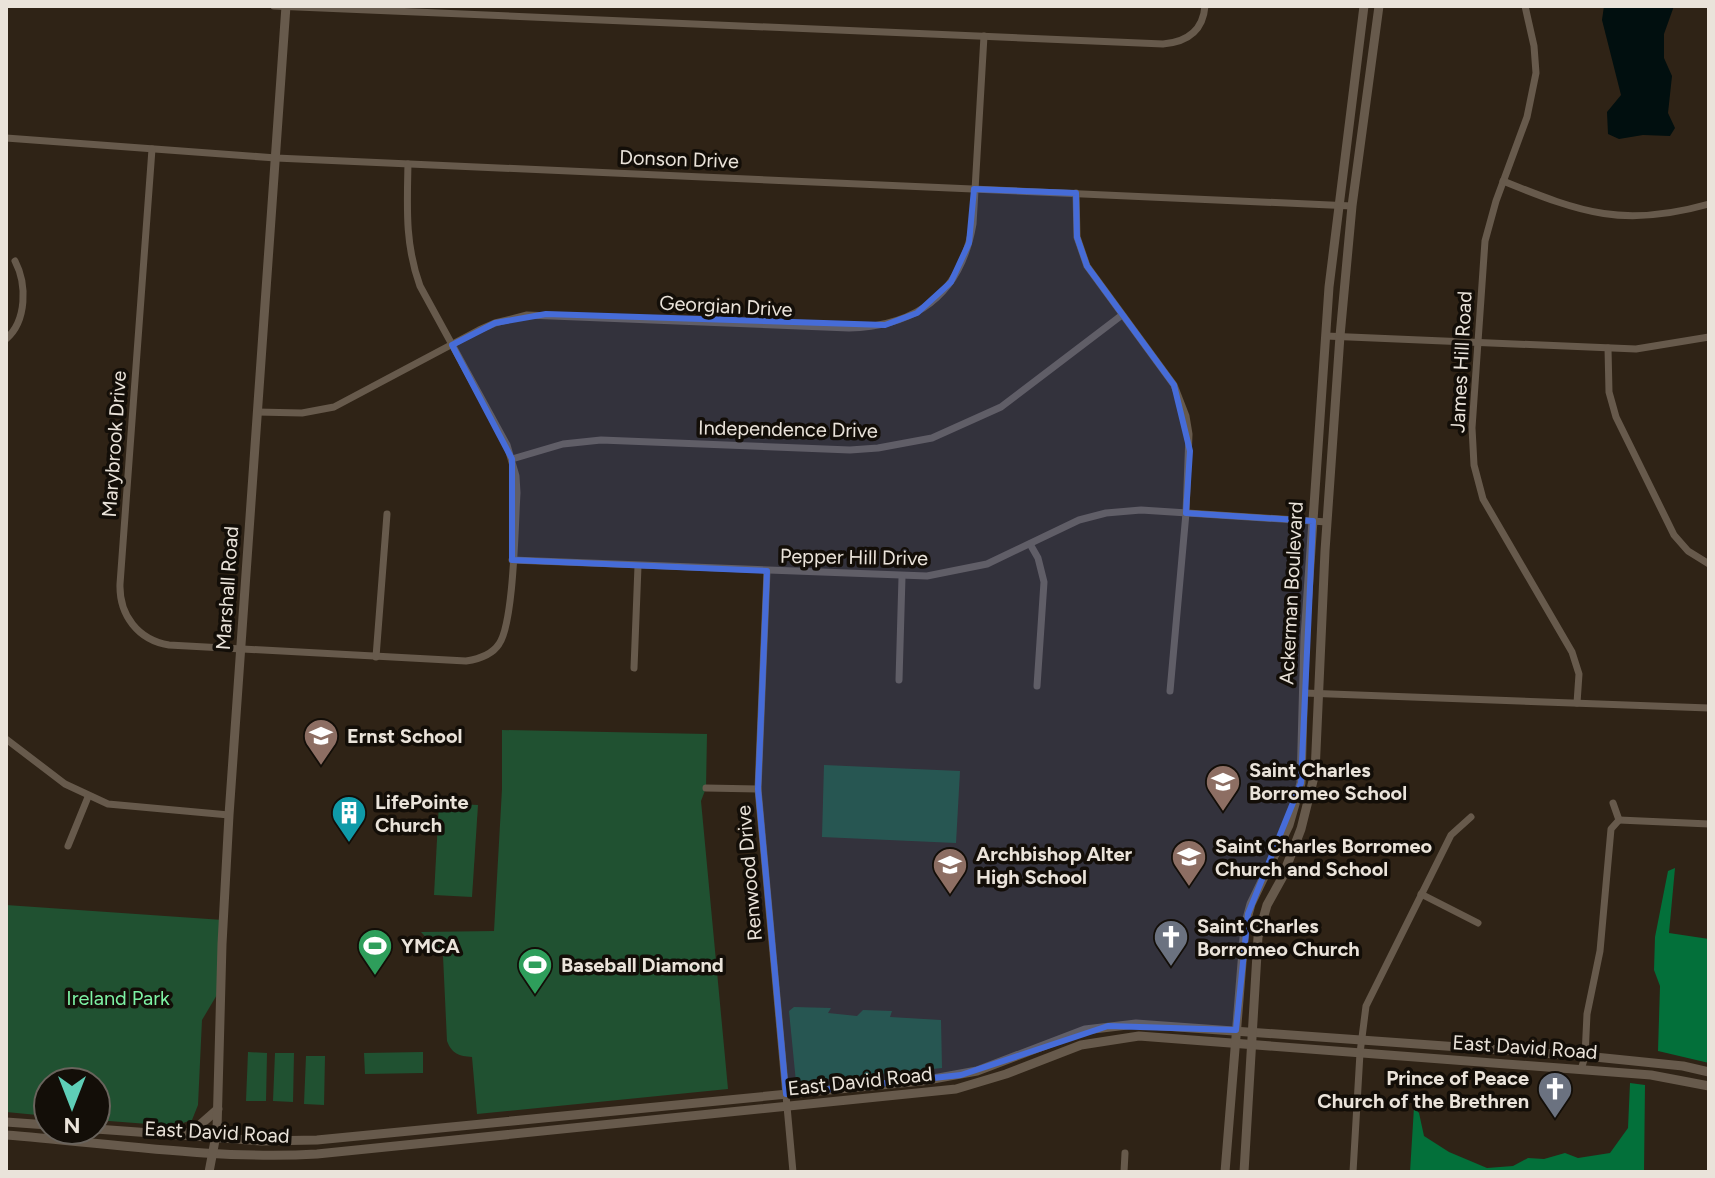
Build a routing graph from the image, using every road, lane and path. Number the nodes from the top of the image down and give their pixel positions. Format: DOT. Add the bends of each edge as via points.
graph roads {
  1 [pos="274,6"];
  2 [pos="286,6"];
  3 [pos="1205,6"];
  4 [pos="1364,6"];
  5 [pos="1379,6"];
  6 [pos="1525,6"];
  7 [pos="443,9"];
  8 [pos="984,36"];
  9 [pos="6,138"];
  10 [pos="152,149"];
  11 [pos="276,158"];
  12 [pos="408,164"];
  13 [pos="1503,181"];
  14 [pos="974,189"];
  15 [pos="1076,193"];
  16 [pos="1709,204"];
  17 [pos="1337,205"];
  18 [pos="1352,206"];
  19 [pos="15,261"];
  20 [pos="1122,315"];
  21 [pos="1326,336"];
  22 [pos="1340,336"];
  23 [pos="1709,337"];
  24 [pos="6,339"];
  25 [pos="1478,343"];
  26 [pos="452,345"];
  27 [pos="1608,348"];
  28 [pos="257,412"];
  29 [pos="512,459"];
  30 [pos="1186,513"];
  31 [pos="387,514"];
  32 [pos="1313,521"];
  33 [pos="1327,522"];
  34 [pos="1030,544"];
  35 [pos="512,560"];
  36 [pos="1709,564"];
  37 [pos="638,566"];
  38 [pos="767,571"];
  39 [pos="902,577"];
  40 [pos="240,650"];
  41 [pos="376,657"];
  42 [pos="634,668"];
  43 [pos="899,680"];
  44 [pos="1037,686"];
  45 [pos="1170,691"];
  46 [pos="1304,693"];
  47 [pos="1318,693"];
  48 [pos="1577,703"];
  49 [pos="1709,708"];
  50 [pos="6,739"];
  51 [pos="706,788"];
  52 [pos="758,789"];
  53 [pos="88,797"];
  54 [pos="1613,803"];
  55 [pos="229,815"];
  56 [pos="1471,817"];
  57 [pos="1619,820"];
  58 [pos="1709,824"];
  59 [pos="68,846"];
  60 [pos="1421,894"];
  61 [pos="1478,923"];
  62 [pos="1236,1030"];
  63 [pos="1251,1031"];
  64 [pos="1361,1039"];
  65 [pos="1235,1043"];
  66 [pos="1252,1045"];
  67 [pos="1360,1053"];
  68 [pos="1585,1056"];
  69 [pos="1581,1070"];
  70 [pos="1709,1072"];
  71 [pos="1639,1074"];
  72 [pos="1709,1086"];
  73 [pos="786,1094"];
  74 [pos="787,1107"];
  75 [pos="218,1109"];
  76 [pos="549,1117"];
  77 [pos="6,1122"];
  78 [pos="32,1124"];
  79 [pos="112,1130"];
  80 [pos="551,1130"];
  81 [pos="6,1135"];
  82 [pos="178,1135"];
  83 [pos="215,1138"];
  84 [pos="212,1152"];
  85 [pos="1125,1153"];
  86 [pos="209,1172"];
  87 [pos="793,1172"];
  88 [pos="1124,1172"];
  89 [pos="1225,1172"];
  90 [pos="1244,1172"];
  91 [pos="1353,1172"];
  1 -- 2 [label="street"];
  2 -- 7 [label="street"];
  2 -- 11 [label="street, Marshall Road"];
  3 -- 8 [label="street" via="1197,30 1178,43"];
  4 -- 17 [label="street, Ackerman Boulevard"];
  5 -- 18 [label="street, Ackerman Boulevard"];
  6 -- 13 [label="street, James Hill Road" via="1536,73 1527,117"];
  7 -- 8 [label="street"];
  8 -- 14 [label="street, Georgian Drive"];
  9 -- 10 [label="street, Donson Drive"];
  10 -- 11 [label="street, Donson Drive"];
  10 -- 40 [label="street, Marybrook Drive" via="120,594 128,619 152,640"];
  11 -- 12 [label="street, Donson Drive"];
  11 -- 28 [label="street, Marshall Road"];
  12 -- 14 [label="street, Donson Drive"];
  12 -- 26 [label="street" via="409,252 420,286"];
  13 -- 16 [label="street" via="1607,216 1646,217"];
  13 -- 25 [label="street, James Hill Road" via="1485,241"];
  14 -- 15 [label="street, Donson Drive"];
  14 -- 26 [label="street, Georgian Drive" via="969,243 951,282 917,313 885,325 849,328 546,314 495,323"];
  15 -- 17 [label="street, Donson Drive"];
  15 -- 20 [label="street" via="1081,252 1094,280"];
  17 -- 18 [label="street, Donson Drive"];
  17 -- 21 [label="street, Ackerman Boulevard"];
  18 -- 22 [label="street, Ackerman Boulevard"];
  19 -- 24 [label="street" via="22,279 21,310"];
  20 -- 29 [label="street, Independence Drive" via="1001,407 952,431 905,444 850,450 601,440 563,444"];
  20 -- 30 [label="street" via="1174,385 1186,416"];
  21 -- 22 [label="street"];
  21 -- 32 [label="street, Ackerman Boulevard"];
  22 -- 25 [label="street"];
  22 -- 33 [label="street, Ackerman Boulevard"];
  23 -- 27 [label="street" via="1655,347"];
  25 -- 27 [label="street"];
  25 -- 48 [label="street, James Hill Road" via="1472,452 1478,485 1572,652 1579,674"];
  26 -- 28 [label="street, Georgian Drive" via="334,407"];
  26 -- 29 [label="street"];
  27 -- 36 [label="street" via="1609,392 1616,417 1674,535"];
  28 -- 40 [label="street, Marshall Road"];
  29 -- 35 [label="street" via="517,493"];
  30 -- 32 [label="street, Pepper Hill Drive"];
  30 -- 34 [label="street, Pepper Hill Drive" via="1106,513"];
  30 -- 45 [label="street"];
  31 -- 41 [label="street"];
  32 -- 33 [label="street, Pepper Hill Drive"];
  32 -- 46 [label="street, Ackerman Boulevard"];
  33 -- 47 [label="street, Ackerman Boulevard"];
  34 -- 39 [label="street, Pepper Hill Drive" via="966,570"];
  34 -- 44 [label="street" via="1044,582"];
  35 -- 37 [label="street, Pepper Hill Drive"];
  35 -- 41 [label="street, Marybrook Drive" via="507,626 498,646 486,656 466,661"];
  37 -- 38 [label="street, Pepper Hill Drive"];
  37 -- 42 [label="street"];
  38 -- 39 [label="street, Pepper Hill Drive"];
  38 -- 52 [label="street, Renwood Drive"];
  39 -- 43 [label="street"];
  40 -- 41 [label="street, Marybrook Drive"];
  40 -- 55 [label="street, Marshall Road"];
  46 -- 47 [label="street"];
  46 -- 62 [label="street, Ackerman Boulevard" via="1301,783 1289,825 1248,914"];
  47 -- 48 [label="street"];
  47 -- 63 [label="street, Ackerman Boulevard" via="1310,800 1261,921"];
  48 -- 49 [label="street"];
  50 -- 53 [label="street"];
  51 -- 52 [label="street"];
  52 -- 73 [label="street, Renwood Drive"];
  53 -- 55 [label="street" via="124,807"];
  53 -- 59 [label="street"];
  54 -- 57 [label="street"];
  55 -- 75 [label="street, Marshall Road"];
  56 -- 60 [label="street" via="1451,835"];
  57 -- 58 [label="street"];
  57 -- 68 [label="street" via="1611,829"];
  60 -- 61 [label="street"];
  60 -- 64 [label="street" via="1370,993"];
  62 -- 63 [label="street, East David Road"];
  62 -- 65 [label="street, Ackerman Boulevard"];
  62 -- 73 [label="street, East David Road" via="1108,1026 961,1075"];
  63 -- 64 [label="street, East David Road"];
  63 -- 66 [label="street, Ackerman Boulevard"];
  64 -- 67 [label="street"];
  64 -- 68 [label="street, East David Road"];
  65 -- 66 [label="street, East David Road"];
  65 -- 74 [label="street, East David Road" via="1110,1039 956,1089"];
  65 -- 89 [label="street, Ackerman Boulevard"];
  66 -- 67 [label="street, East David Road"];
  66 -- 90 [label="street, Ackerman Boulevard"];
  67 -- 69 [label="street, East David Road"];
  67 -- 91 [label="street"];
  68 -- 69 [label="street"];
  68 -- 70 [label="street, East David Road"];
  68 -- 71 [label="street" via="1599,1066"];
  69 -- 71 [label="street, East David Road"];
  71 -- 72 [label="street, East David Road"];
  73 -- 74 [label="street, Renwood Drive"];
  73 -- 76 [label="street, East David Road"];
  74 -- 80 [label="street, East David Road"];
  74 -- 87 [label="street, Renwood Drive"];
  75 -- 82 [label="street" via="193,1131"];
  75 -- 83 [label="street, Marshall Road"];
  76 -- 80 [label="street"];
  76 -- 83 [label="street, East David Road" via="317,1140"];
  77 -- 78 [label="street"];
  79 -- 82 [label="street, East David Road"];
  80 -- 84 [label="street, East David Road" via="317,1154"];
  81 -- 84 [label="street, East David Road"];
  82 -- 83 [label="street, East David Road"];
  83 -- 84 [label="street, Marshall Road"];
  84 -- 86 [label="street, Marshall Road"];
  85 -- 88 [label="street"];
}
